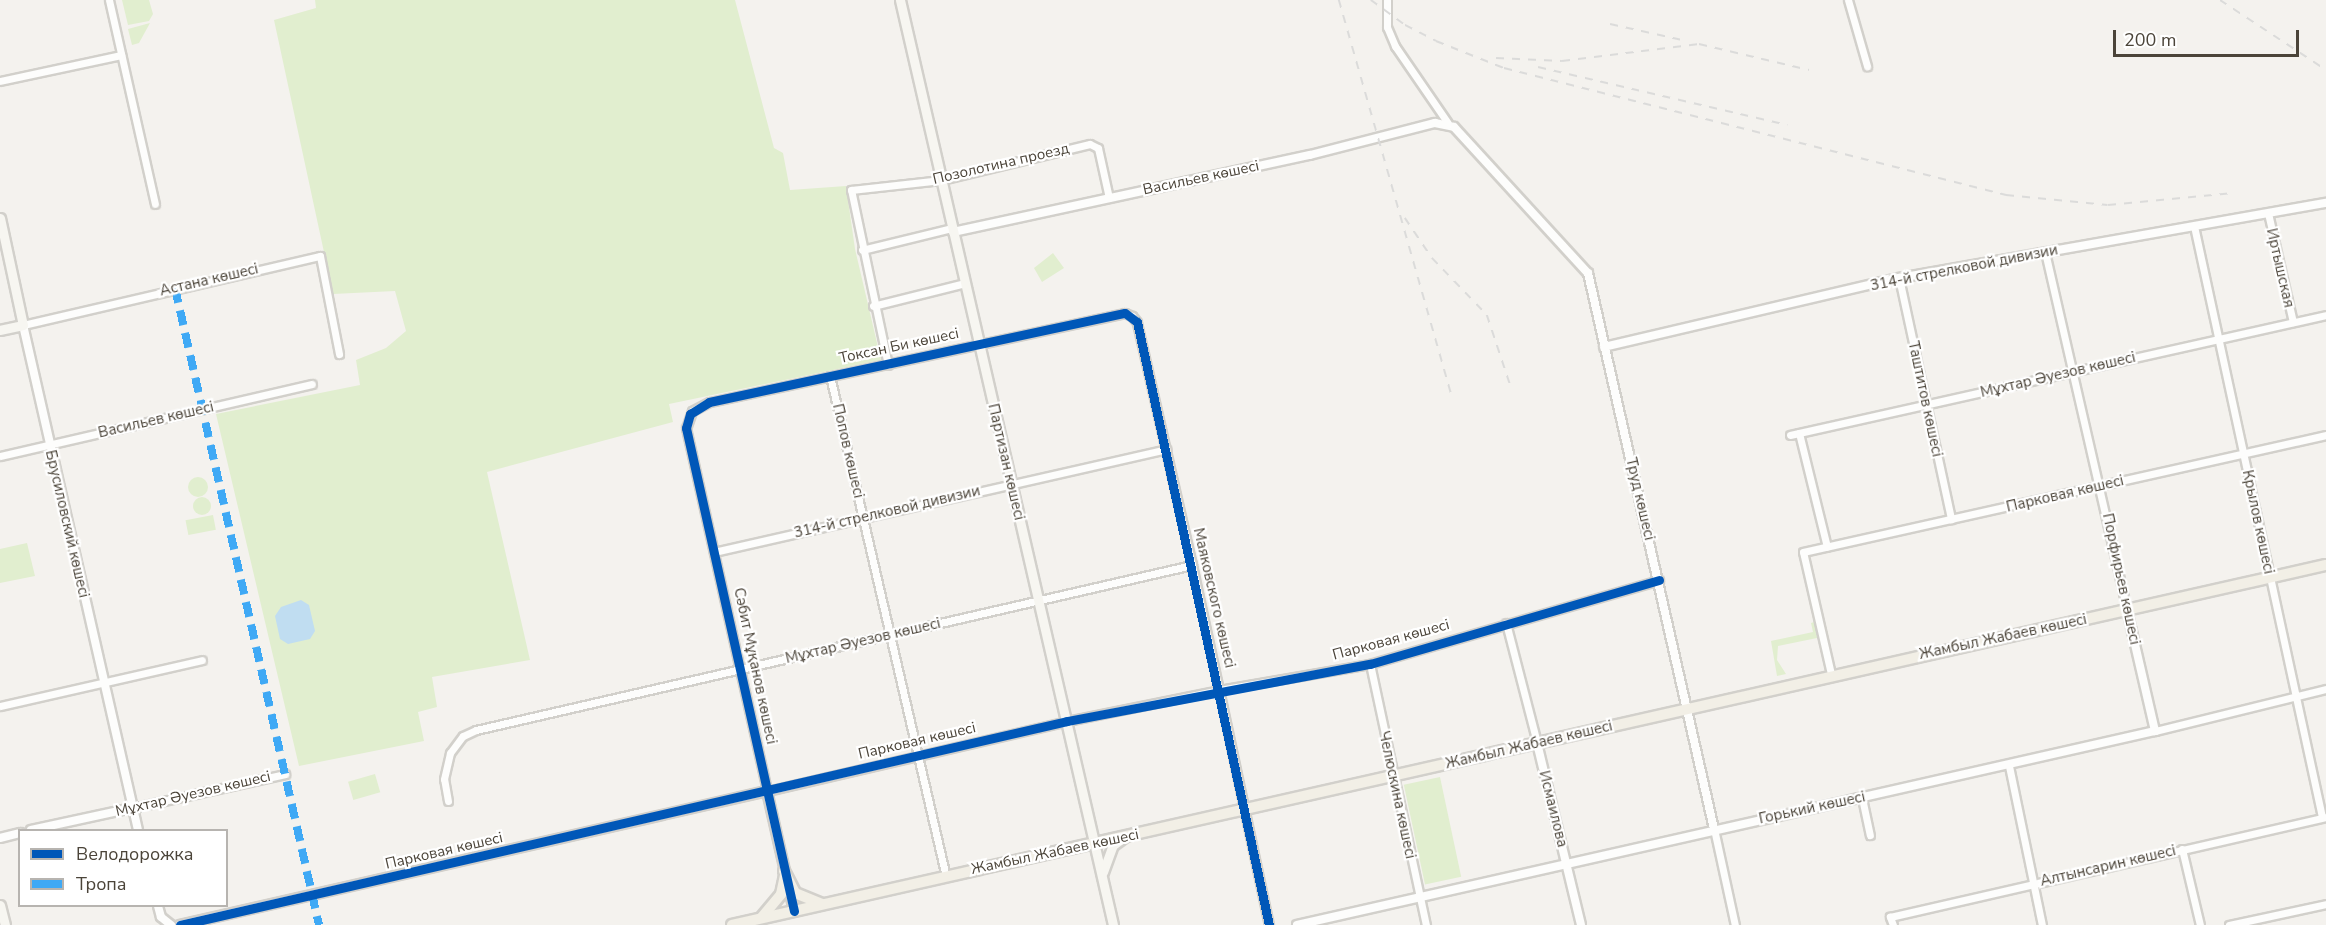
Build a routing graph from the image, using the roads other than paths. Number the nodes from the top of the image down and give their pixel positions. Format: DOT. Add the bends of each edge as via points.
graph roads {
  1 [pos="109,0"];
  2 [pos="900,0"];
  3 [pos="1387,0"];
  4 [pos="1848,0"];
  5 [pos="121,55"];
  6 [pos="1867,66"];
  7 [pos="0,81"];
  8 [pos="1448,123"];
  9 [pos="941,180"];
  10 [pos="1109,198"];
  11 [pos="2326,203"];
  12 [pos="155,204"];
  13 [pos="2268,213"];
  14 [pos="0,218"];
  15 [pos="2194,226"];
  16 [pos="952,230"];
  17 [pos="862,250"];
  18 [pos="2046,252"];
  19 [pos="1899,278"];
  20 [pos="964,283"];
  21 [pos="873,306"];
  22 [pos="1132,315"];
  23 [pos="2326,315"];
  24 [pos="2293,322"];
  25 [pos="23,325"];
  26 [pos="0,330"];
  27 [pos="2219,339"];
  28 [pos="979,345"];
  29 [pos="1604,347"];
  30 [pos="339,354"];
  31 [pos="888,365"];
  32 [pos="2073,372"];
  33 [pos="830,376"];
  34 [pos="312,384"];
  35 [pos="1926,404"];
  36 [pos="687,428"];
  37 [pos="1799,433"];
  38 [pos="1790,435"];
  39 [pos="2326,435"];
  40 [pos="49,445"];
  41 [pos="1166,449"];
  42 [pos="2244,454"];
  43 [pos="0,456"];
  44 [pos="1011,484"];
  45 [pos="2100,486"];
  46 [pos="863,518"];
  47 [pos="1951,519"];
  48 [pos="1827,547"];
  49 [pos="714,552"];
  50 [pos="1192,565"];
  51 [pos="2326,565"];
  52 [pos="2271,577"];
  53 [pos="1659,580"];
  54 [pos="1039,600"];
  55 [pos="2127,610"];
  56 [pos="1506,623"];
  57 [pos="890,635"];
  58 [pos="202,660"];
  59 [pos="1370,664"];
  60 [pos="740,669"];
  61 [pos="1831,674"];
  62 [pos="103,680"];
  63 [pos="1219,690"];
  64 [pos="2326,690"];
  65 [pos="2296,697"];
  66 [pos="0,706"];
  67 [pos="1687,708"];
  68 [pos="1067,721"];
  69 [pos="2155,731"];
  70 [pos="1537,743"];
  71 [pos="918,756"];
  72 [pos="2008,766"];
  73 [pos="285,774"];
  74 [pos="1392,776"];
  75 [pos="768,791"];
  76 [pos="1862,798"];
  77 [pos="448,801"];
  78 [pos="132,808"];
  79 [pos="1244,810"];
  80 [pos="2324,817"];
  81 [pos="40,829"];
  82 [pos="137,829"];
  83 [pos="1714,829"];
  84 [pos="18,834"];
  85 [pos="1870,835"];
  86 [pos="1128,836"];
  87 [pos="0,838"];
  88 [pos="1095,843"];
  89 [pos="2182,849"];
  90 [pos="1566,864"];
  91 [pos="784,871"];
  92 [pos="946,877"];
  93 [pos="1103,878"];
  94 [pos="2033,884"];
  95 [pos="1419,897"];
  96 [pos="829,903"];
  97 [pos="2326,904"];
  98 [pos="0,905"];
  99 [pos="158,907"];
  100 [pos="794,911"];
  101 [pos="758,919"];
  102 [pos="5,925"];
  103 [pos="170,925"];
  104 [pos="180,925"];
  105 [pos="732,925"];
  106 [pos="1113,925"];
  107 [pos="1269,925"];
  108 [pos="1297,925"];
  109 [pos="1426,925"];
  110 [pos="1581,925"];
  111 [pos="1735,925"];
  112 [pos="1893,925"];
  113 [pos="2042,925"];
  114 [pos="2200,925"];
  115 [pos="2229,925"];
  1 -- 5 [label="street"];
  2 -- 9 [label="main road, Партизан көшесі"];
  3 -- 8 [label="street" via="1387,27 1395,46"];
  4 -- 6 [label="street"];
  5 -- 7 [label="street"];
  5 -- 12 [label="street"];
  8 -- 10 [label="street, Васильев көшесі"];
  8 -- 29 [label="street, Труд көшесі" via="1586,269"];
  9 -- 10 [label="street, Позолотина проезд" via="1093,144 1099,152"];
  9 -- 16 [label="main road, Партизан көшесі"];
  9 -- 17 [label="street, Позолотина проезд" via="851,190"];
  10 -- 16 [label="street, Васильев көшесі"];
  11 -- 13 [label="street, 314-й стрелковой дивизии"];
  13 -- 15 [label="street, 314-й стрелковой дивизии"];
  13 -- 24 [label="street, Иртышская"];
  14 -- 25 [label="main road, Брусиловский көшесі"];
  15 -- 18 [label="street, 314-й стрелковой дивизии"];
  15 -- 27 [label="street, Крылов көшесі"];
  16 -- 17 [label="street, Васильев көшесі"];
  16 -- 20 [label="main road, Партизан көшесі"];
  17 -- 21 [label="street"];
  18 -- 19 [label="street, 314-й стрелковой дивизии"];
  18 -- 32 [label="street, Порфирьев көшесі"];
  19 -- 29 [label="street, 314-й стрелковой дивизии"];
  19 -- 35 [label="street, Таштитов көшесі"];
  20 -- 21 [label="street"];
  20 -- 28 [label="main road, Партизан көшесі"];
  21 -- 31 [label="street"];
  22 -- 28 [label="street, Токсан Би көшесі" via="1125,313"];
  22 -- 41 [label="street, Маяковского көшесі" via="1137,322"];
  23 -- 24 [label="street, Мұхтар Әуезов көшесі"];
  24 -- 27 [label="street, Мұхтар Әуезов көшесі"];
  25 -- 26 [label="main road, Астана көшесі"];
  25 -- 30 [label="street, Астана көшесі" via="320,256"];
  25 -- 40 [label="street, Брусиловский көшесі"];
  27 -- 32 [label="street, Мұхтар Әуезов көшесі"];
  27 -- 42 [label="street, Крылов көшесі"];
  28 -- 31 [label="street, Токсан Би көшесі"];
  28 -- 44 [label="main road, Партизан көшесі"];
  29 -- 53 [label="street, Труд көшесі"];
  31 -- 33 [label="street, Токсан Би көшесі"];
  32 -- 35 [label="street, Мұхтар Әуезов көшесі"];
  32 -- 45 [label="street, Порфирьев көшесі"];
  33 -- 36 [label="street, Токсан Би көшесі" via="703,404 690,414"];
  33 -- 46 [label="street, Попов көшесі"];
  34 -- 40 [label="street, Васильев көшесі"];
  35 -- 37 [label="street, Мұхтар Әуезов көшесі"];
  35 -- 47 [label="street, Таштитов көшесі"];
  36 -- 49 [label="street, Сәбит Мұқанов көшесі"];
  37 -- 38 [label="street, Мұхтар Әуезов көшесі"];
  37 -- 48 [label="street"];
  39 -- 42 [label="street, Парковая көшесі"];
  40 -- 43 [label="street, Васильев көшесі"];
  40 -- 62 [label="street, Брусиловский көшесі"];
  41 -- 44 [label="street, 314-й стрелковой дивизии"];
  41 -- 50 [label="street, Маяковского көшесі"];
  42 -- 45 [label="street, Парковая көшесі"];
  42 -- 52 [label="street, Крылов көшесі"];
  44 -- 46 [label="street, 314-й стрелковой дивизии"];
  44 -- 54 [label="main road, Партизан көшесі"];
  45 -- 47 [label="street, Парковая көшесі"];
  45 -- 55 [label="street, Порфирьев көшесі"];
  46 -- 49 [label="street, 314-й стрелковой дивизии"];
  46 -- 57 [label="street, Попов көшесі"];
  47 -- 48 [label="street, Парковая көшесі"];
  48 -- 61 [label="street, Парковая көшесі" via="1803,552"];
  49 -- 60 [label="street, Сәбит Мұқанов көшесі"];
  50 -- 54 [label="street, Мұхтар Әуезов көшесі"];
  50 -- 63 [label="street, Маяковского көшесі"];
  51 -- 52 [label="main road, Жамбыл Жабаев көшесі"];
  52 -- 55 [label="main road, Жамбыл Жабаев көшесі"];
  52 -- 65 [label="street, Крылов көшесі"];
  53 -- 56 [label="street, Парковая көшесі"];
  53 -- 67 [label="street, Труд көшесі"];
  54 -- 57 [label="street, Мұхтар Әуезов көшесі"];
  54 -- 68 [label="main road, Партизан көшесі"];
  55 -- 61 [label="main road, Жамбыл Жабаев көшесі"];
  55 -- 69 [label="street, Порфирьев көшесі"];
  56 -- 59 [label="street, Парковая көшесі"];
  56 -- 70 [label="street, Исмаилова"];
  57 -- 60 [label="street, Мұхтар Әуезов көшесі"];
  57 -- 71 [label="street, Попов көшесі"];
  58 -- 62 [label="street"];
  59 -- 63 [label="street, Парковая көшесі"];
  59 -- 74 [label="street, Челюскина көшесі"];
  60 -- 75 [label="street, Сәбит Мұқанов көшесі"];
  60 -- 77 [label="street, Мұхтар Әуезов көшесі" via="471,732 458,740 448,758 444,780"];
  61 -- 67 [label="main road, Жамбыл Жабаев көшесі"];
  62 -- 66 [label="street"];
  62 -- 78 [label="street, Брусиловский көшесі"];
  63 -- 68 [label="street, Парковая көшесі"];
  63 -- 79 [label="street, Маяковского көшесі"];
  64 -- 65 [label="street, Горький көшесі"];
  65 -- 69 [label="street, Горький көшесі"];
  65 -- 80 [label="street, Крылов көшесі"];
  67 -- 70 [label="main road, Жамбыл Жабаев көшесі"];
  67 -- 83 [label="street, Труд көшесі"];
  68 -- 71 [label="street, Парковая көшесі"];
  68 -- 88 [label="main road, Партизан көшесі"];
  69 -- 72 [label="street, Горький көшесі"];
  70 -- 74 [label="main road, Жамбыл Жабаев көшесі"];
  70 -- 90 [label="street, Исмаилова"];
  71 -- 75 [label="street, Парковая көшесі"];
  71 -- 92 [label="street, Попов көшесі"];
  72 -- 76 [label="street, Горький көшесі"];
  72 -- 94 [label="street"];
  73 -- 78 [label="street, Мұхтар Әуезов көшесі"];
  74 -- 79 [label="main road, Жамбыл Жабаев көшесі"];
  74 -- 95 [label="street, Челюскина көшесі"];
  75 -- 91 [label="street, Сәбит Мұқанов көшесі"];
  75 -- 104 [label="street, Парковая көшесі"];
  76 -- 83 [label="street, Горький көшесі"];
  76 -- 85 [label="street"];
  78 -- 81 [label="street, Мұхтар Әуезов көшесі"];
  78 -- 82 [label="street, Брусиловский көшесі"];
  79 -- 86 [label="main road, Жамбыл Жабаев көшесі"];
  79 -- 107 [label="street, Маяковского көшесі"];
  80 -- 89 [label="street, Алтынсарин көшесі"];
  83 -- 90 [label="street, Горький көшесі"];
  83 -- 111 [label="street, Труд көшесі"];
  84 -- 87 [label="street"];
  86 -- 88 [label="main road, Жамбыл Жабаев көшесі"];
  86 -- 93 [label="main road" via="1113,845"];
  88 -- 92 [label="main road, Жамбыл Жабаев көшесі"];
  88 -- 93 [label="main road, Партизан көшесі"];
  89 -- 94 [label="street, Алтынсарин көшесі"];
  89 -- 114 [label="street"];
  90 -- 95 [label="street, Горький көшесі"];
  90 -- 110 [label="street, Исмаилова"];
  91 -- 96 [label="main road" via="790,887 800,897"];
  91 -- 100 [label="street, Сәбит Мұқанов көшесі"];
  91 -- 101 [label="main road" via="781,894"];
  92 -- 96 [label="main road, Жамбыл Жабаев көшесі"];
  93 -- 106 [label="main road, Партизан көшесі"];
  94 -- 112 [label="street, Алтынсарин көшесі" via="1890,917"];
  94 -- 113 [label="street"];
  95 -- 108 [label="street, Горький көшесі"];
  95 -- 109 [label="street, Челюскина көшесі"];
  96 -- 100 [label="main road, Жамбыл Жабаев көшесі"];
  97 -- 115 [label="street"];
  98 -- 102 [label="main road"];
  99 -- 103 [label="street" via="161,917"];
  100 -- 101 [label="main road, Жамбыл Жабаев көшесі"];
  101 -- 105 [label="main road, Жамбыл Жабаев көшесі"];
}
